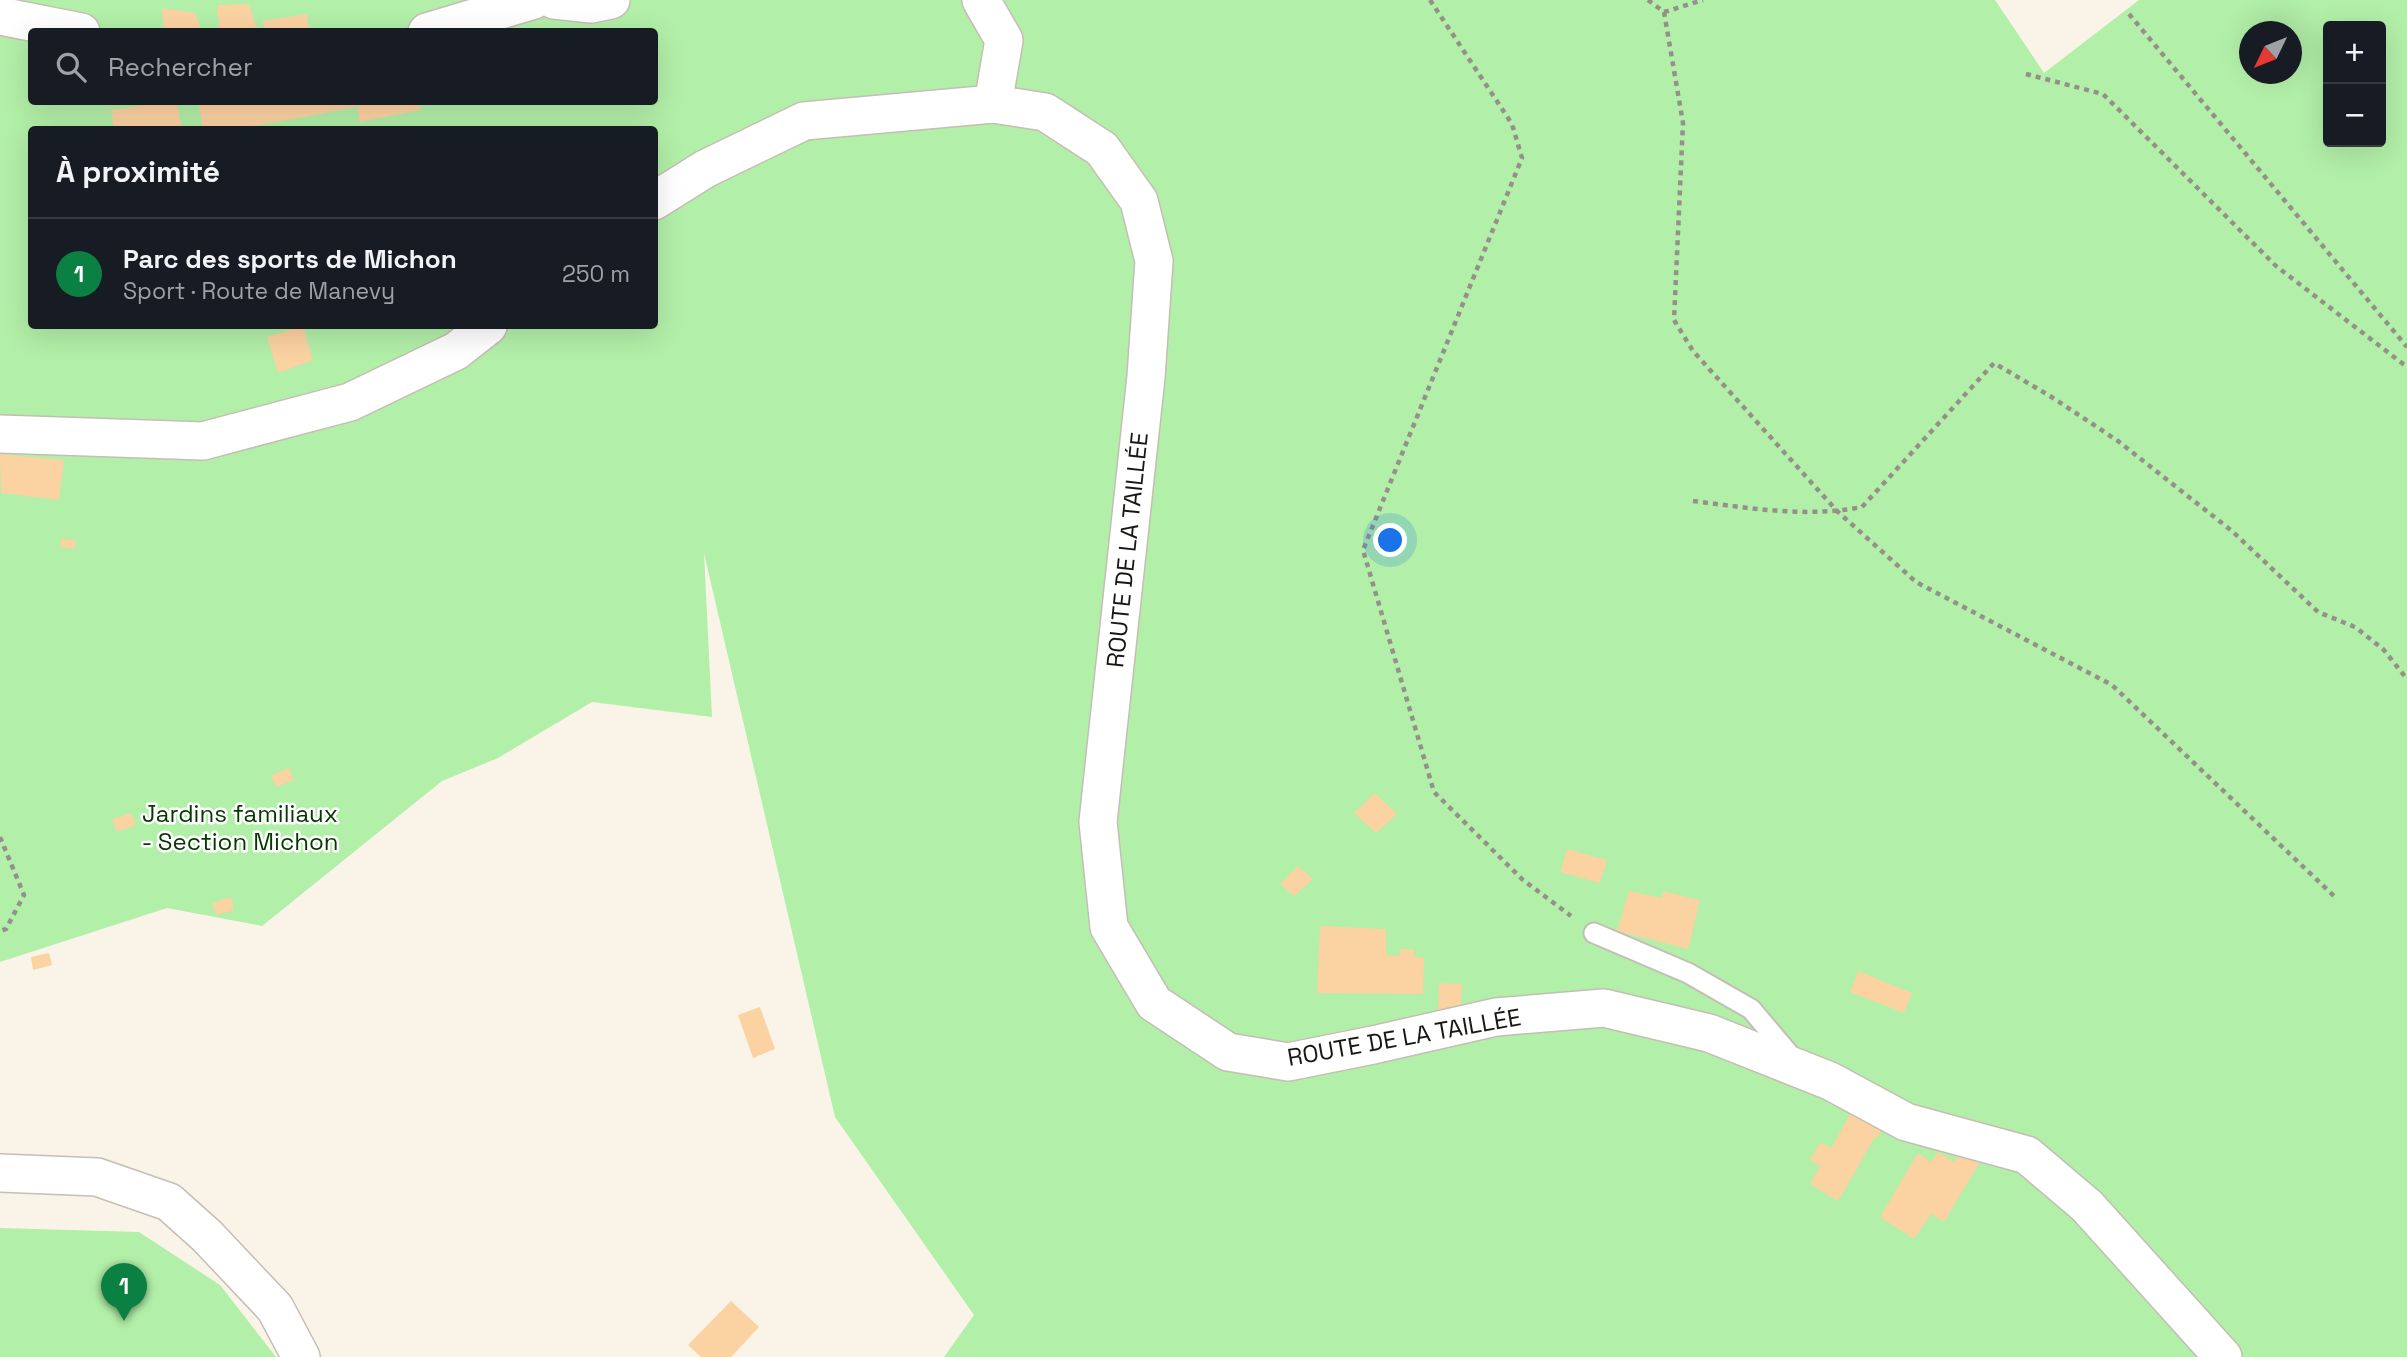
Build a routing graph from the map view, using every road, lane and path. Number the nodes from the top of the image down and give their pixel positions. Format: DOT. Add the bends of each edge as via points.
graph roads {
  1 [pos="534,0"];
  2 [pos="554,0"];
  3 [pos="611,0"];
  4 [pos="981,0"];
  5 [pos="1430,0"];
  6 [pos="1648,0"];
  7 [pos="1703,0"];
  8 [pos="1664,12"];
  9 [pos="2129,14"];
  10 [pos="0,16"];
  11 [pos="61,28"];
  12 [pos="440,28"];
  13 [pos="2026,74"];
  14 [pos="993,104"];
  15 [pos="658,198"];
  16 [pos="484,329"];
  17 [pos="2407,347"];
  18 [pos="2407,367"];
  19 [pos="0,434"];
  20 [pos="1693,500"];
  21 [pos="1837,511"];
  22 [pos="2407,679"];
  23 [pos="0,837"];
  24 [pos="2334,896"];
  25 [pos="0,931"];
  26 [pos="1594,933"];
  27 [pos="1802,1069"];
  28 [pos="0,1174"];
  29 [pos="300,1357"];
  30 [pos="2223,1357"];
  1 -- 12 [label="street"];
  2 -- 3 [label="street" via="591,4"];
  4 -- 14 [label="street" via="1004,40"];
  5 -- 26 [label="path" via="1512,124 1521,158 1363,550 1434,792 1523,880"];
  6 -- 8 [label="path"];
  7 -- 8 [label="path"];
  8 -- 21 [label="path" via="1684,123 1674,320 1693,351"];
  9 -- 17 [label="path"];
  10 -- 11 [label="street"];
  13 -- 18 [label="path" via="2103,94 2276,266"];
  14 -- 15 [label="street, ROUTE DE LA TAILLÉE" via="804,121 705,169"];
  14 -- 27 [label="street, ROUTE DE LA TAILLÉE" via="1045,112 1102,149 1139,201 1154,261 1146,377 1098,822 1109,927 1154,1003 1228,1052 1288,1062 1496,1017 1604,1008 1709,1033"];
  16 -- 19 [label="street" via="456,351 350,402 203,440"];
  20 -- 21 [label="path" via="1785,513"];
  21 -- 22 [label="path" via="1861,506 1994,363 2118,441 2232,531 2318,612 2356,627 2383,649"];
  21 -- 24 [label="path" via="1916,582 2112,685"];
  23 -- 25 [label="path" via="24,895 6,929"];
  26 -- 27 [label="lane" via="1688,973 1751,1009"];
  27 -- 30 [label="street, ROUTE DE LA TAILLÉE" via="1906,1122 2026,1155 2087,1206"];
  28 -- 29 [label="street" via="97,1177 169,1202 275,1308"];
}
